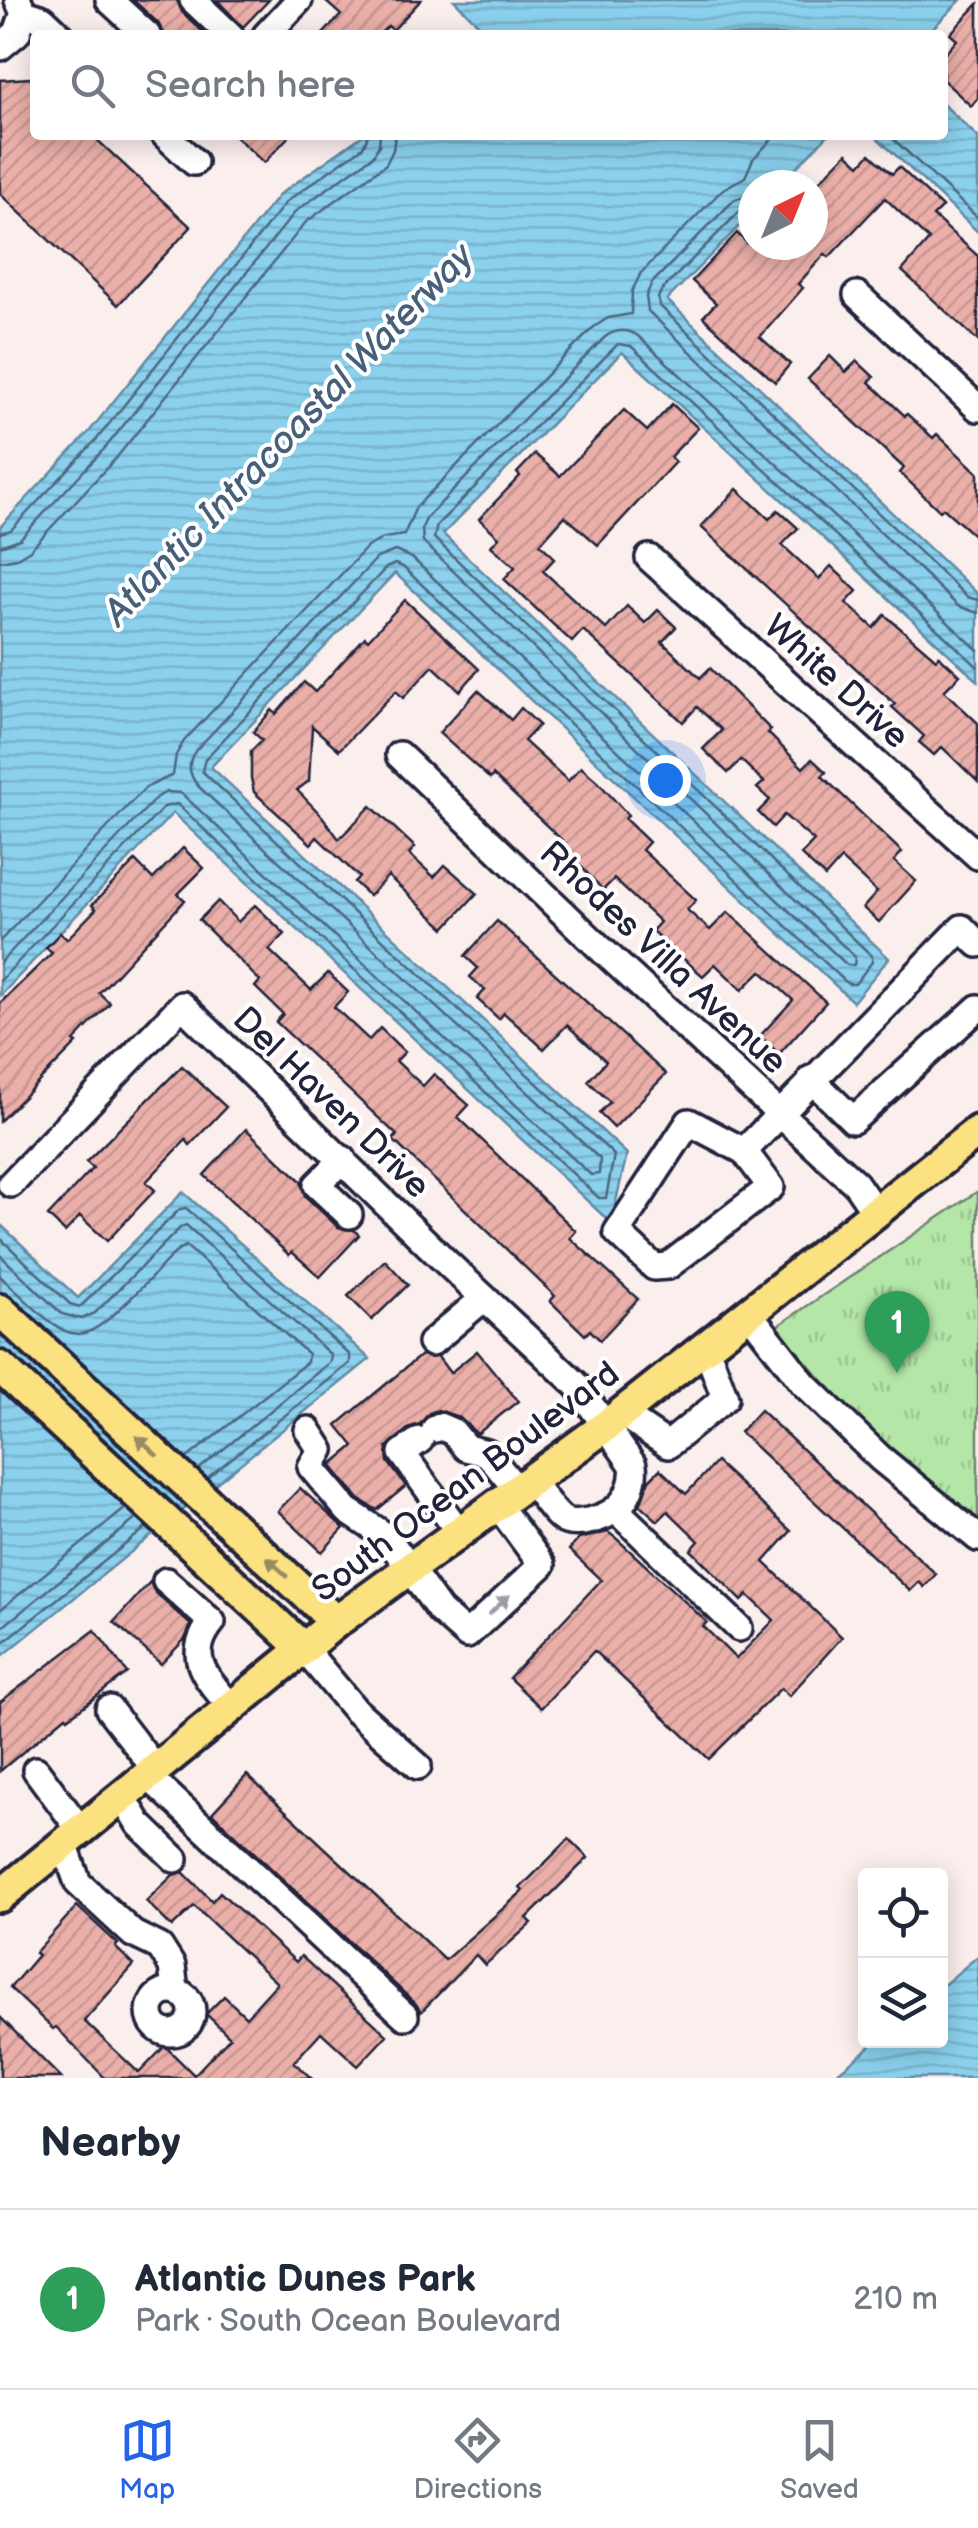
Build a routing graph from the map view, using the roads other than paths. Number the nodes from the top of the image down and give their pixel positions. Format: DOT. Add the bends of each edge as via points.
graph roads {
  1 [pos="193,0"];
  2 [pos="113,1"];
  3 [pos="289,4"];
  4 [pos="21,7"];
  5 [pos="55,30"];
  6 [pos="142,30"];
  7 [pos="225,30"];
  8 [pos="270,30"];
  9 [pos="0,46"];
  10 [pos="171,140"];
  11 [pos="194,162"];
  12 [pos="856,295"];
  13 [pos="978,408"];
  14 [pos="649,558"];
  15 [pos="399,755"];
  16 [pos="978,856"];
  17 [pos="978,944"];
  18 [pos="978,1008"];
  19 [pos="812,1079"];
  20 [pos="779,1112"];
  21 [pos="978,1131"];
  22 [pos="744,1150"];
  23 [pos="343,1160"];
  24 [pos="11,1184"];
  25 [pos="876,1213"];
  26 [pos="349,1215"];
  27 [pos="484,1298"];
  28 [pos="0,1310"];
  29 [pos="749,1313"];
  30 [pos="430,1343"];
  31 [pos="706,1346"];
  32 [pos="0,1367"];
  33 [pos="614,1419"];
  34 [pos="308,1430"];
  35 [pos="515,1492"];
  36 [pos="616,1510"];
  37 [pos="459,1532"];
  38 [pos="978,1538"];
  39 [pos="408,1569"];
  40 [pos="166,1581"];
  41 [pos="336,1622"];
  42 [pos="739,1628"];
  43 [pos="304,1650"];
  44 [pos="232,1708"];
  45 [pos="110,1709"];
  46 [pos="418,1766"];
  47 [pos="36,1770"];
  48 [pos="152,1773"];
  49 [pos="123,1797"];
  50 [pos="73,1837"];
  51 [pos="174,1859"];
  52 [pos="0,1896"];
  53 [pos="175,1991"];
  54 [pos="404,2016"];
  1 -- 7 [label="street"];
  2 -- 6 [label="street"];
  3 -- 8 [label="street"];
  4 -- 5 [label="street"];
  4 -- 9 [label="street" via="17,33"];
  10 -- 11 [label="street"];
  12 -- 13 [label="street"];
  14 -- 16 [label="street, White Drive"];
  15 -- 20 [label="street, Rhodes Villa Avenue"];
  17 -- 19 [label="street" via="962,928"];
  18 -- 19 [label="street" via="853,1120"];
  19 -- 20 [label="street"];
  20 -- 22 [label="street"];
  20 -- 25 [label="street, Rhodes Villa Avenue" via="856,1184"];
  21 -- 25 [label="main road, South Ocean Boulevard"];
  22 -- 22 [label="street" via="771,1187 668,1266 654,1267 617,1232 689,1122"];
  23 -- 24 [label="street, Del Haven Drive" via="182,1004"];
  23 -- 26 [label="street" via="317,1185"];
  23 -- 27 [label="street, Del Haven Drive"];
  25 -- 29 [label="main road, South Ocean Boulevard"];
  27 -- 30 [label="street"];
  27 -- 33 [label="street, Del Haven Drive"];
  41 -- 28 [label="main road, one-way"];
  29 -- 31 [label="main road, South Ocean Boulevard"];
  29 -- 38 [label="street" via="804,1384 880,1458"];
  31 -- 33 [label="main road, South Ocean Boulevard"];
  31 -- 33 [label="street" via="725,1398 668,1445"];
  32 -- 43 [label="main road"];
  33 -- 35 [label="main road, South Ocean Boulevard"];
  33 -- 36 [label="street" via="634,1478"];
  34 -- 39 [label="street" via="321,1450 311,1467 348,1511 387,1537"];
  35 -- 36 [label="street" via="568,1522"];
  35 -- 37 [label="main road, South Ocean Boulevard"];
  35 -- 37 [label="street" via="486,1453 466,1448 440,1426 402,1452"];
  39 -- 35 [label="street, one-way" via="467,1634 542,1565"];
  36 -- 42 [label="street"];
  37 -- 39 [label="main road, South Ocean Boulevard"];
  39 -- 41 [label="main road, South Ocean Boulevard"];
  40 -- 44 [label="street" via="212,1622 199,1658"];
  41 -- 43 [label="main road, South Ocean Boulevard"];
  43 -- 44 [label="main road, South Ocean Boulevard"];
  43 -- 46 [label="street" via="355,1710"];
  44 -- 48 [label="main road, South Ocean Boulevard"];
  45 -- 48 [label="street"];
  47 -- 50 [label="street"];
  48 -- 49 [label="main road, South Ocean Boulevard"];
  48 -- 54 [label="street"];
  49 -- 50 [label="main road, South Ocean Boulevard"];
  49 -- 51 [label="street" via="138,1824"];
  50 -- 52 [label="main road, South Ocean Boulevard"];
  50 -- 53 [label="street" via="78,1883 133,1934 160,1948 172,1966"];
}
